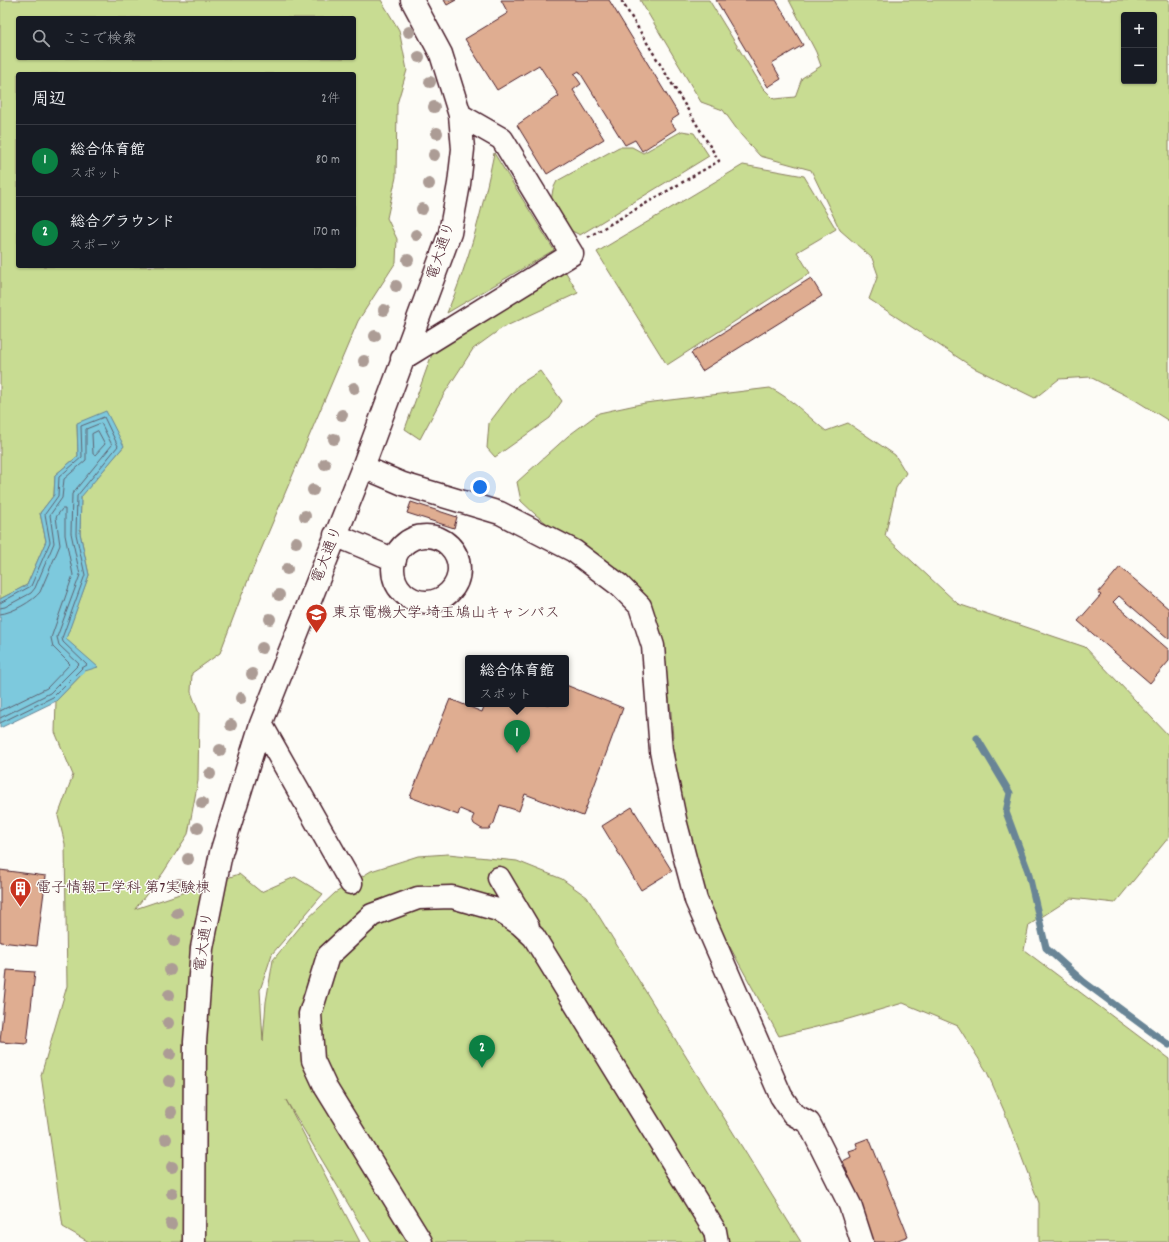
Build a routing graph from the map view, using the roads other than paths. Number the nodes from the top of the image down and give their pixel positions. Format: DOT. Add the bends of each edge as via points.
graph roads {
  1 [pos="412,0"];
  2 [pos="460,115"];
  3 [pos="402,359"];
  4 [pos="363,467"];
  5 [pos="335,535"];
  6 [pos="395,560"];
  7 [pos="261,724"];
  8 [pos="499,878"];
  9 [pos="351,883"];
  10 [pos="534,937"];
  11 [pos="718,1238"];
  12 [pos="194,1242"];
  13 [pos="421,1242"];
  14 [pos="862,1242"];
  1 -- 2 [label="street, 電大通り" via="441,54"];
  2 -- 3 [label="street, 電大通り" via="463,149 450,233"];
  2 -- 3 [label="street" via="502,138 572,254"];
  3 -- 4 [label="street, 電大通り"];
  4 -- 5 [label="street, 電大通り"];
  4 -- 14 [label="street" via="402,484 500,513 574,551 619,585 640,606 653,646 661,751 676,824 696,900 781,1096 793,1114 810,1123 850,1205"];
  5 -- 6 [label="street"];
  5 -- 7 [label="street, 電大通り"];
  7 -- 9 [label="street"];
  7 -- 12 [label="street, 電大通り" via="221,853 202,948 195,1042"];
  8 -- 10 [label="street"];
  10 -- 11 [label="street"];
  10 -- 13 [label="street" via="498,910 452,898 418,898 372,915 328,956 310,1014 313,1060 326,1088"];
}
